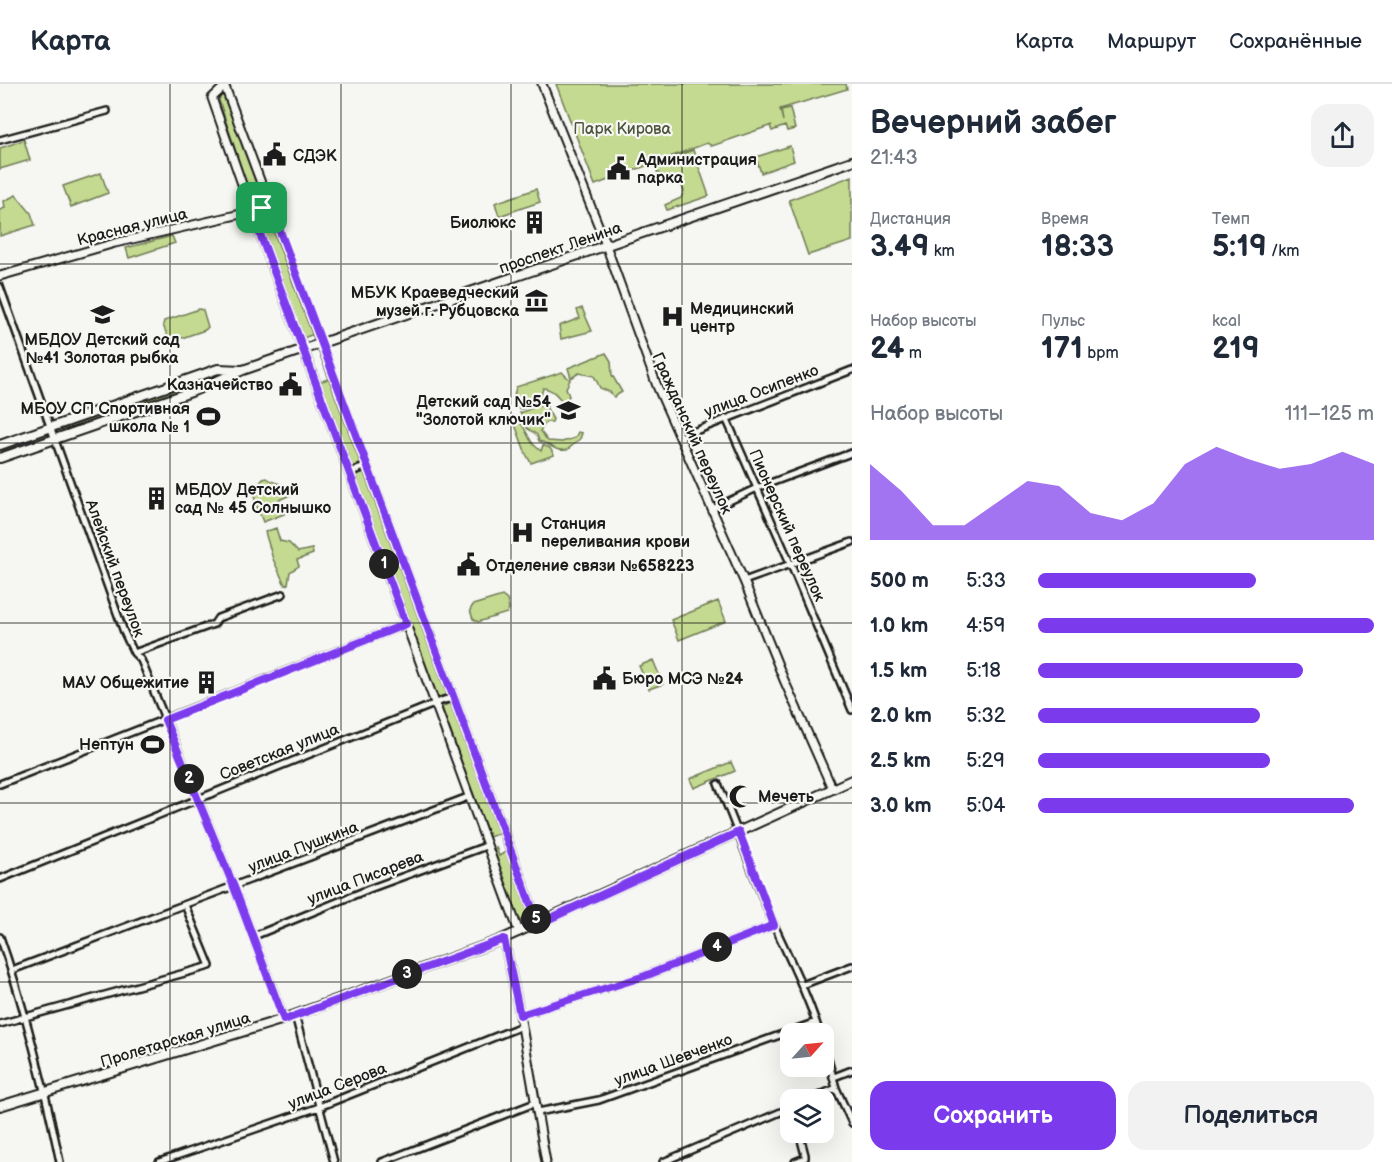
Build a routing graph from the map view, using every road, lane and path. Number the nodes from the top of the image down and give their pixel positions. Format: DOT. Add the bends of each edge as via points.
graph roads {
  1 [pos="542,84"];
  2 [pos="224,85"];
  3 [pos="107,111"];
  4 [pos="0,141"];
  5 [pos="852,161"];
  6 [pos="271,207"];
  7 [pos="251,210"];
  8 [pos="606,246"];
  9 [pos="0,276"];
  10 [pos="0,287"];
  11 [pos="322,344"];
  12 [pos="303,350"];
  13 [pos="226,368"];
  14 [pos="243,370"];
  15 [pos="852,370"];
  16 [pos="229,377"];
  17 [pos="726,418"];
  18 [pos="50,428"];
  19 [pos="680,437"];
  20 [pos="54,439"];
  21 [pos="0,445"];
  22 [pos="851,453"];
  23 [pos="0,458"];
  24 [pos="367,466"];
  25 [pos="349,473"];
  26 [pos="757,488"];
  27 [pos="712,509"];
  28 [pos="852,542"];
  29 [pos="791,565"];
  30 [pos="744,581"];
  31 [pos="283,594"];
  32 [pos="406,624"];
  33 [pos="134,652"];
  34 [pos="453,698"];
  35 [pos="435,704"];
  36 [pos="852,710"];
  37 [pos="165,720"];
  38 [pos="852,780"];
  39 [pos="0,784"];
  40 [pos="718,784"];
  41 [pos="832,788"];
  42 [pos="468,797"];
  43 [pos="197,798"];
  44 [pos="739,832"];
  45 [pos="486,846"];
  46 [pos="0,879"];
  47 [pos="234,887"];
  48 [pos="184,904"];
  49 [pos="538,924"];
  50 [pos="774,925"];
  51 [pos="519,932"];
  52 [pos="254,936"];
  53 [pos="0,937"];
  54 [pos="504,939"];
  55 [pos="1,944"];
  56 [pos="852,966"];
  57 [pos="12,970"];
  58 [pos="802,985"];
  59 [pos="520,1015"];
  60 [pos="24,1016"];
  61 [pos="295,1016"];
  62 [pos="284,1020"];
  63 [pos="816,1022"];
  64 [pos="0,1024"];
  65 [pos="522,1026"];
  66 [pos="852,1070"];
  67 [pos="834,1077"];
  68 [pos="836,1088"];
  69 [pos="45,1093"];
  70 [pos="535,1103"];
  71 [pos="0,1106"];
  72 [pos="319,1107"];
  73 [pos="538,1112"];
  74 [pos="780,1112"];
  75 [pos="852,1123"];
  76 [pos="802,1143"];
  77 [pos="60,1162"];
  78 [pos="159,1162"];
  79 [pos="334,1162"];
  80 [pos="382,1162"];
  81 [pos="546,1162"];
  82 [pos="663,1162"];
  83 [pos="795,1162"];
  1 -- 8 [label="street, Гражданский переулок"];
  2 -- 6 [label="street"];
  2 -- 7 [label="street" via="212,98"];
  3 -- 4 [label="street"];
  5 -- 8 [label="main road, проспект Ленина"];
  6 -- 7 [label="street, Красная улица"];
  6 -- 11 [label="street"];
  7 -- 9 [label="street, Красная улица"];
  7 -- 12 [label="street"];
  8 -- 11 [label="main road, проспект Ленина"];
  8 -- 19 [label="street, Гражданский переулок" via="643,352"];
  10 -- 18 [label="street, Алейский переулок"];
  11 -- 12 [label="main road, проспект Ленина"];
  11 -- 24 [label="street"];
  12 -- 14 [label="main road, проспект Ленина"];
  12 -- 25 [label="street"];
  13 -- 14 [label="main road, проспект Ленина"];
  13 -- 16 [label="main road"];
  13 -- 18 [label="main road, проспект Ленина"];
  14 -- 16 [label="main road, проспект Ленина"];
  15 -- 17 [label="street, улица Осипенко"];
  16 -- 20 [label="main road, проспект Ленина"];
  17 -- 19 [label="street, улица Осипенко"];
  17 -- 26 [label="street, Пионерский переулок"];
  18 -- 20 [label="street, Алейский переулок"];
  18 -- 21 [label="main road, проспект Ленина"];
  19 -- 27 [label="street, Гражданский переулок"];
  20 -- 23 [label="main road, проспект Ленина"];
  20 -- 33 [label="street, Алейский переулок"];
  22 -- 26 [label="street"];
  24 -- 25 [label="street"];
  24 -- 34 [label="street"];
  25 -- 32 [label="street"];
  26 -- 27 [label="street"];
  26 -- 29 [label="street, Пионерский переулок"];
  27 -- 30 [label="street, Гражданский переулок"];
  28 -- 29 [label="street"];
  29 -- 30 [label="street"];
  29 -- 36 [label="street, Пионерский переулок"];
  30 -- 41 [label="street, Гражданский переулок"];
  31 -- 33 [label="street"];
  32 -- 35 [label="street"];
  32 -- 37 [label="street"];
  33 -- 37 [label="street, Алейский переулок" via="141,660"];
  34 -- 35 [label="street, Советская улица"];
  34 -- 49 [label="street"];
  35 -- 42 [label="street"];
  35 -- 43 [label="street, Советская улица"];
  37 -- 39 [label="street"];
  37 -- 43 [label="street, Алейский переулок"];
  38 -- 41 [label="main road, Пролетарская улица"];
  40 -- 44 [label="street"];
  41 -- 44 [label="main road, Пролетарская улица"];
  42 -- 45 [label="street"];
  42 -- 47 [label="street, улица Пушкина"];
  43 -- 46 [label="street, Советская улица"];
  43 -- 47 [label="street, Алейский переулок"];
  44 -- 49 [label="main road, Пролетарская улица"];
  44 -- 50 [label="street"];
  45 -- 51 [label="street"];
  45 -- 52 [label="street, улица Писарева"];
  47 -- 48 [label="street, улица Пушкина"];
  47 -- 52 [label="street, Алейский переулок"];
  48 -- 57 [label="street, улица Пушкина"];
  48 -- 60 [label="street" via="210,966"];
  49 -- 51 [label="main road, Пролетарская улица"];
  50 -- 58 [label="street"];
  50 -- 59 [label="street" via="645,976"];
  51 -- 54 [label="main road, Пролетарская улица"];
  52 -- 62 [label="street, Алейский переулок"];
  53 -- 55 [label="street"];
  54 -- 59 [label="street"];
  54 -- 61 [label="main road, Пролетарская улица"];
  55 -- 57 [label="street"];
  56 -- 58 [label="street"];
  57 -- 60 [label="street"];
  58 -- 63 [label="street"];
  59 -- 65 [label="street"];
  60 -- 64 [label="street"];
  60 -- 69 [label="street"];
  61 -- 62 [label="main road, Пролетарская улица"];
  61 -- 72 [label="street"];
  62 -- 69 [label="main road, Пролетарская улица"];
  63 -- 73 [label="street, улица Шевченко" via="599,1100"];
  65 -- 70 [label="street"];
  65 -- 72 [label="street, улица Серова"];
  66 -- 67 [label="street"];
  67 -- 68 [label="street"];
  68 -- 75 [label="street"];
  69 -- 71 [label="main road, Пролетарская улица"];
  69 -- 77 [label="street"];
  70 -- 73 [label="street"];
  70 -- 80 [label="street"];
  72 -- 78 [label="street, улица Серова"];
  72 -- 79 [label="street"];
  73 -- 81 [label="street"];
  74 -- 82 [label="street"];
  76 -- 83 [label="street" via="805,1158"];
}
